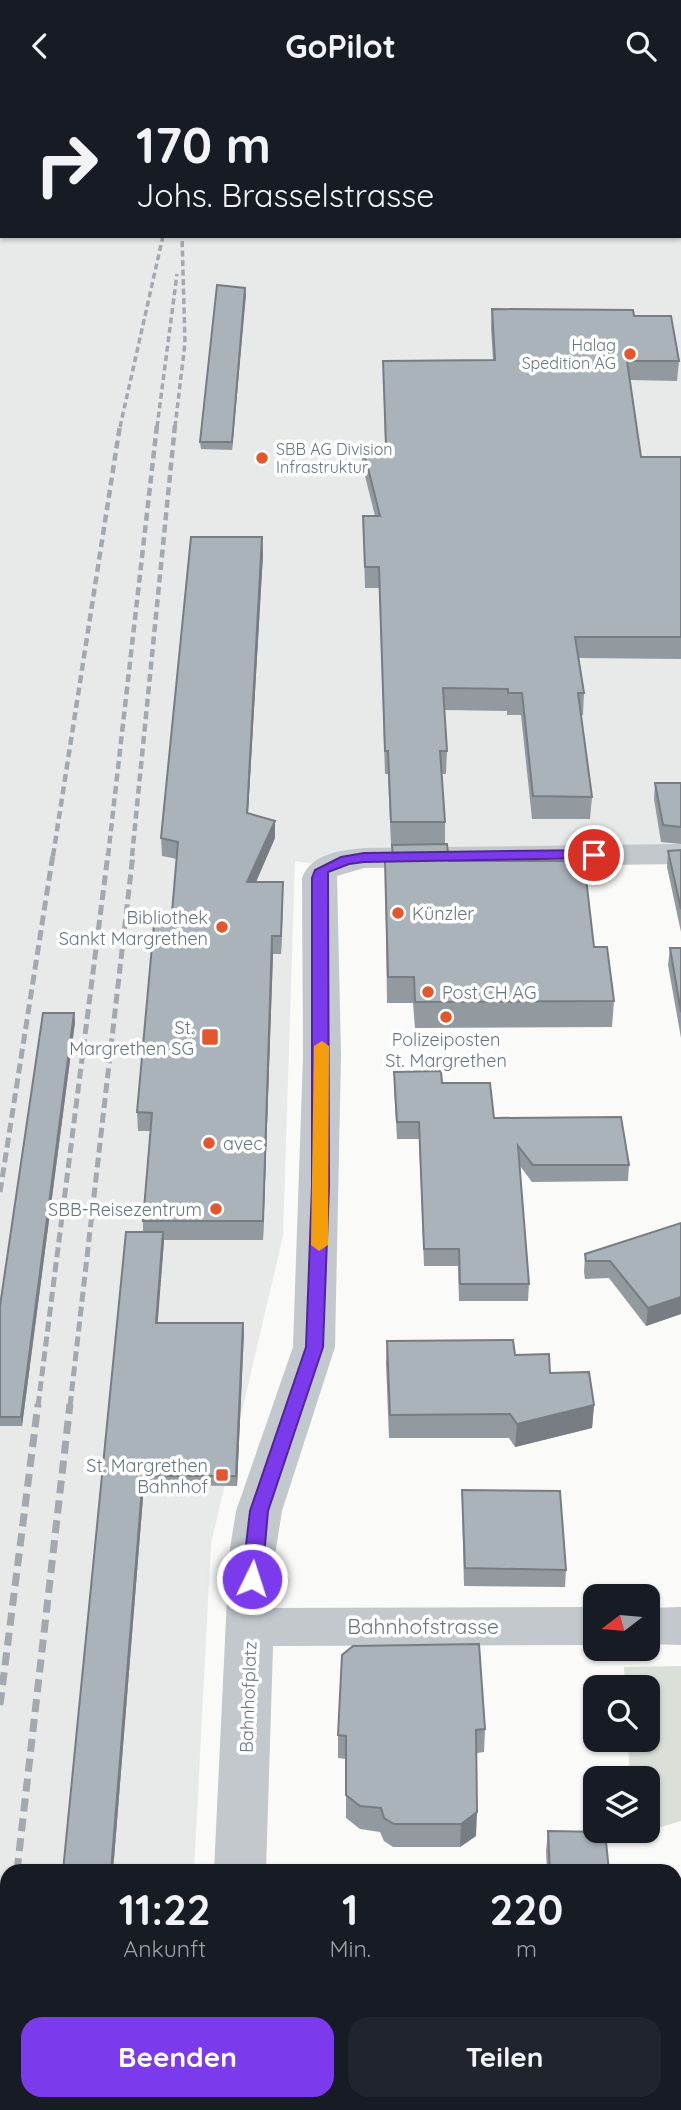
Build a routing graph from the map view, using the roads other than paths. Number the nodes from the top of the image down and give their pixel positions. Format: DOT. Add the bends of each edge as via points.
graph roads {
  1 [pos="681,853"];
  2 [pos="583,1626"];
  3 [pos="660,1626"];
  4 [pos="681,1626"];
  5 [pos="250,1627"];
  6 [pos="240,1864"];
  1 -- 5 [label="street, Bahnhofplatz" via="364,858 322,870 314,1347 259,1511 252,1555"];
  2 -- 5 [label="street, Bahnhofstrasse"];
  3 -- 4 [label="street"];
  5 -- 6 [label="street, Bahnhofplatz"];
}
